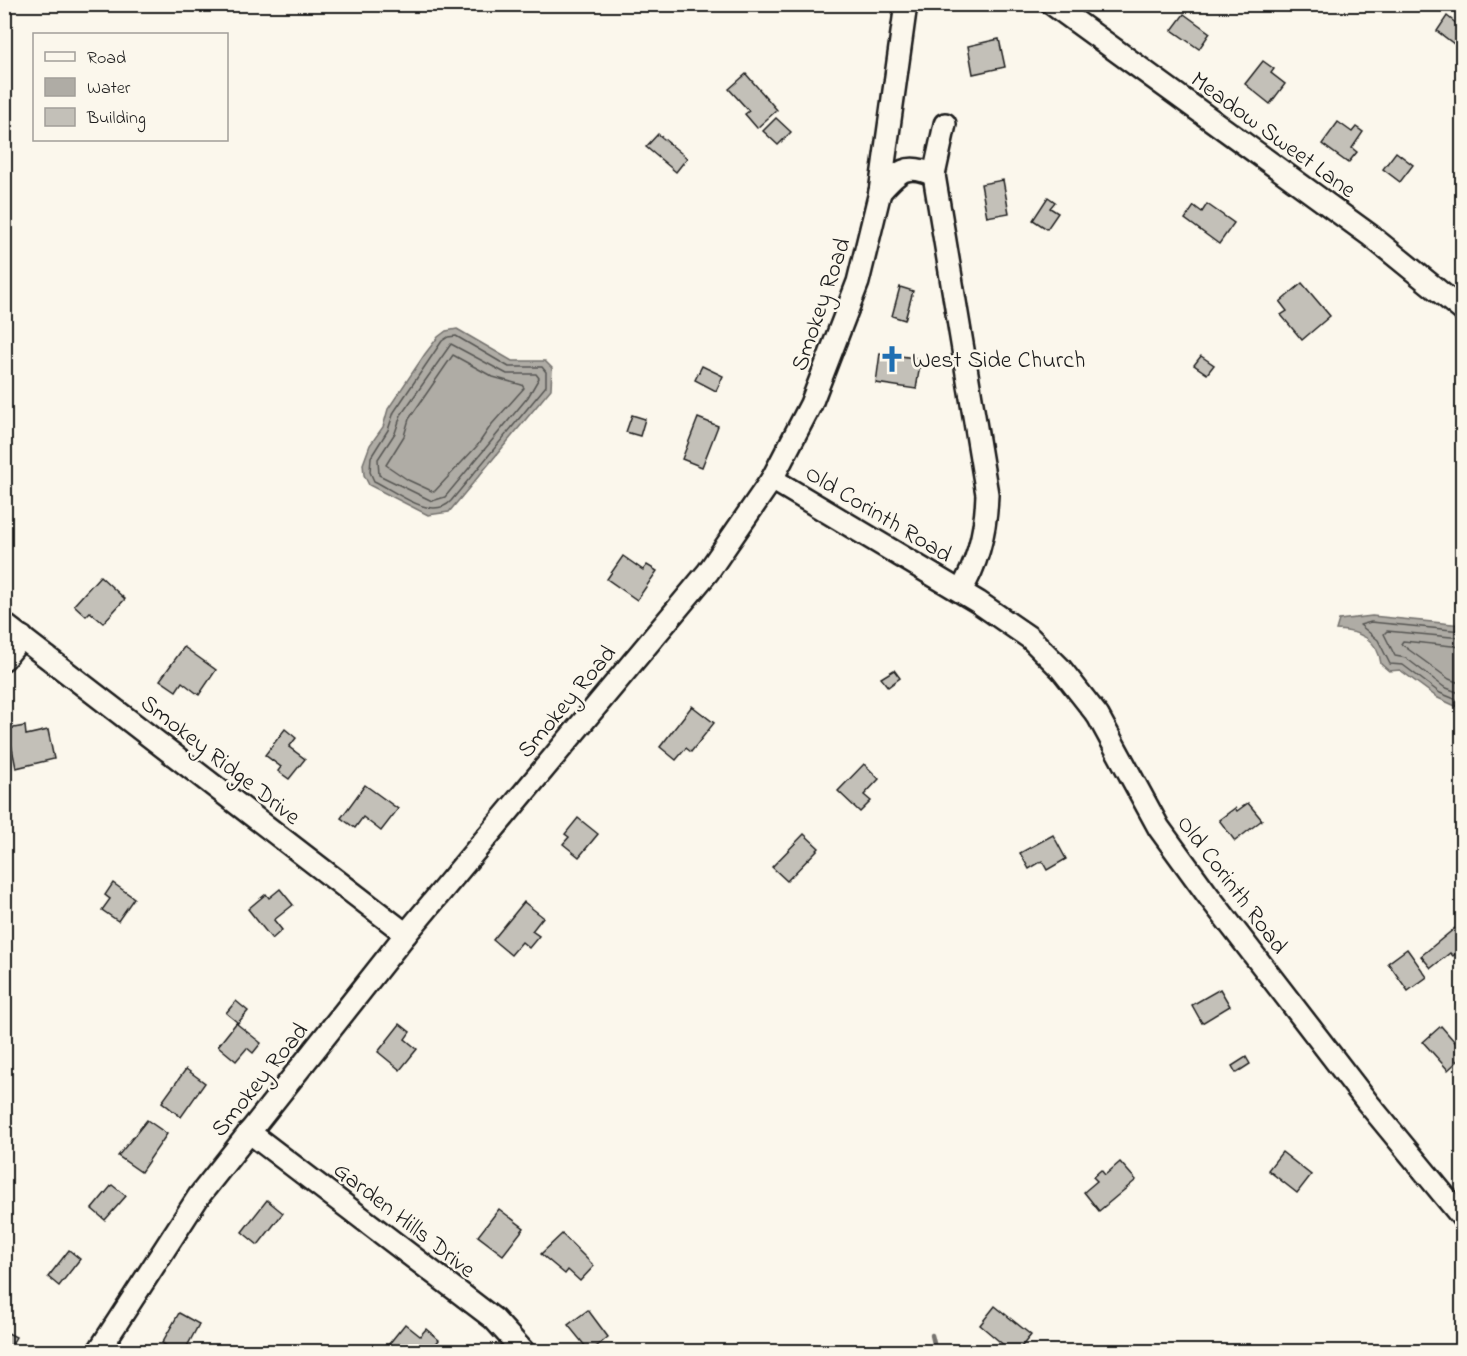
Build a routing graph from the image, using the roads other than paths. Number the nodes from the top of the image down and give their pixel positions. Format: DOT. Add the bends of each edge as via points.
graph roads {
  1 [pos="906,4"];
  2 [pos="1052,4"];
  3 [pos="945,124"];
  4 [pos="934,175"];
  5 [pos="880,192"];
  6 [pos="1462,310"];
  7 [pos="772,479"];
  8 [pos="961,591"];
  9 [pos="4,624"];
  10 [pos="22,637"];
  11 [pos="4,659"];
  12 [pos="406,934"];
  13 [pos="249,1132"];
  14 [pos="1462,1217"];
  15 [pos="98,1352"];
  16 [pos="524,1352"];
  1 -- 5 [label="street, Smokey Road"];
  2 -- 6 [label="street, Meadow Sweet Lane" via="1371,236"];
  3 -- 4 [label="street, Old Corinth Road"];
  4 -- 5 [label="street" via="909,169 897,174"];
  4 -- 8 [label="street, Old Corinth Road" via="987,494 978,554"];
  5 -- 7 [label="street, Smokey Road" via="858,282 832,355"];
  7 -- 8 [label="street, Old Corinth Road"];
  7 -- 12 [label="street, Smokey Road" via="708,572"];
  8 -- 14 [label="street, Old Corinth Road" via="1030,638 1061,669 1098,716 1159,828 1207,894 1368,1103"];
  9 -- 10 [label="street, Smokey Ridge Drive"];
  10 -- 11 [label="street"];
  10 -- 12 [label="street, Smokey Ridge Drive"];
  12 -- 13 [label="street, Smokey Road"];
  13 -- 15 [label="street, Smokey Road" via="199,1196"];
  13 -- 16 [label="street, Garden Hills Drive" via="494,1319"];
}
